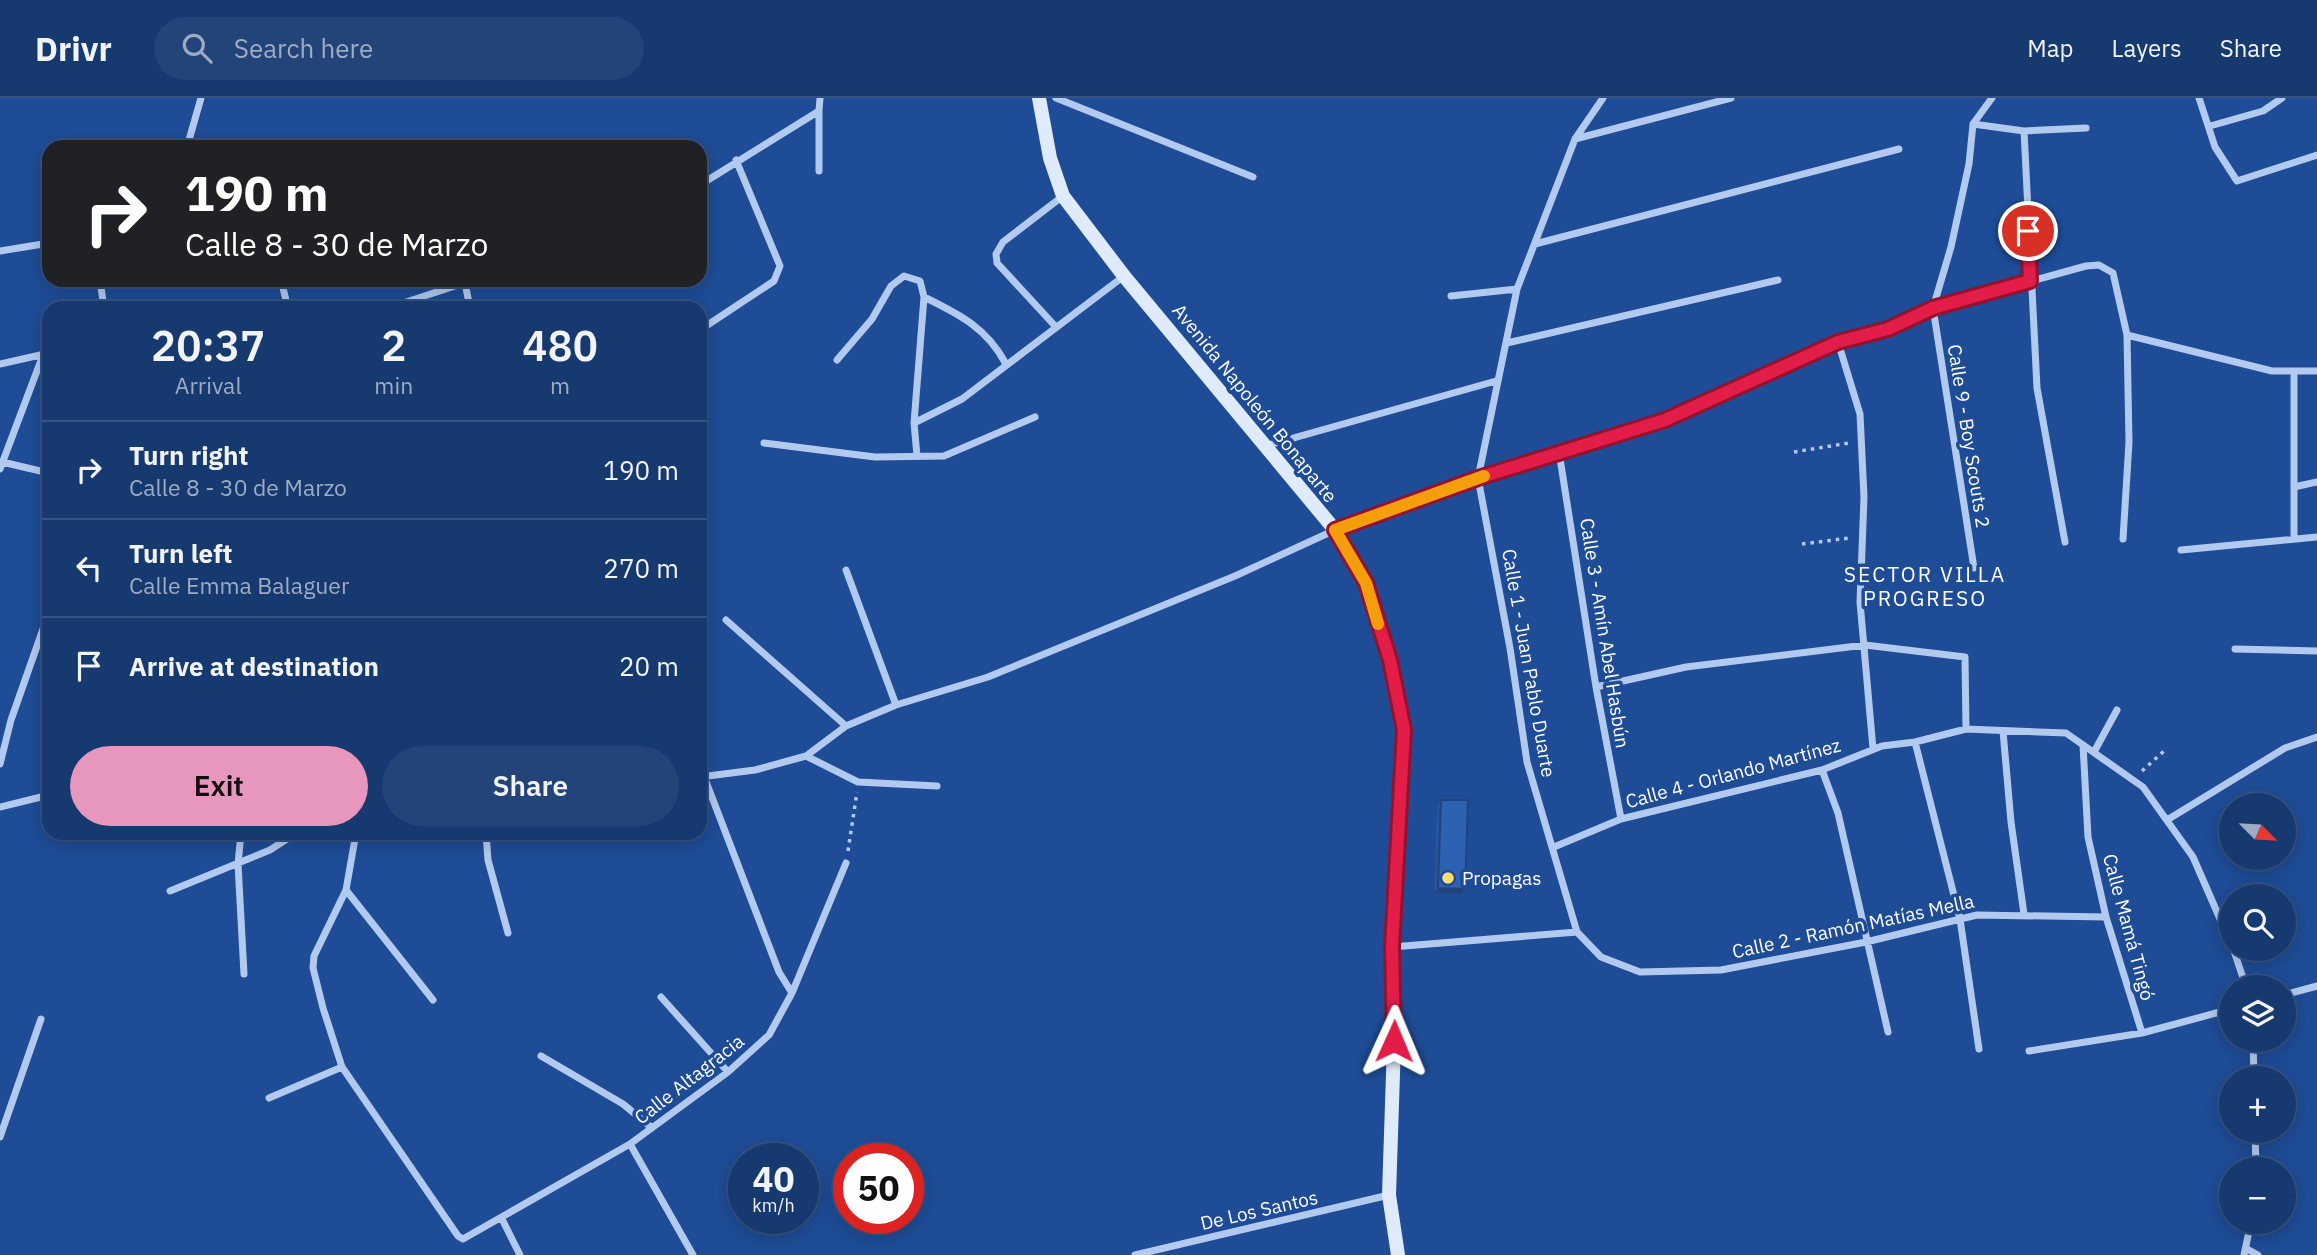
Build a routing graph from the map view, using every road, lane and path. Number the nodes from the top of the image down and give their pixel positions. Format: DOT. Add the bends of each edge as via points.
graph roads {
  1 [pos="201,98"];
  2 [pos="820,98"];
  3 [pos="1039,98"];
  4 [pos="1056,98"];
  5 [pos="1603,98"];
  6 [pos="1731,98"];
  7 [pos="1992,98"];
  8 [pos="2199,98"];
  9 [pos="2282,98"];
  10 [pos="819,111"];
  11 [pos="1973,124"];
  12 [pos="2210,125"];
  13 [pos="2086,128"];
  14 [pos="2024,131"];
  15 [pos="1575,139"];
  16 [pos="189,140"];
  17 [pos="1899,149"];
  18 [pos="2317,155"];
  19 [pos="736,160"];
  20 [pos="819,171"];
  21 [pos="1253,177"];
  22 [pos="707,180"];
  23 [pos="1063,195"];
  24 [pos="42,244"];
  25 [pos="1535,244"];
  26 [pos="0,251"];
  27 [pos="1124,276"];
  28 [pos="1778,280"];
  29 [pos="2030,281"];
  30 [pos="451,287"];
  31 [pos="1517,289"];
  32 [pos="1451,296"];
  33 [pos="924,297"];
  34 [pos="409,301"];
  35 [pos="1933,308"];
  36 [pos="707,325"];
  37 [pos="1056,327"];
  38 [pos="2127,335"];
  39 [pos="1838,342"];
  40 [pos="1507,343"];
  41 [pos="42,355"];
  42 [pos="837,360"];
  43 [pos="0,363"];
  44 [pos="42,364"];
  45 [pos="1006,364"];
  46 [pos="2317,371"];
  47 [pos="2294,372"];
  48 [pos="1496,381"];
  49 [pos="1035,417"];
  50 [pos="914,423"];
  51 [pos="1861,441"];
  52 [pos="764,443"];
  53 [pos="1265,446"];
  54 [pos="1559,452"];
  55 [pos="1794,452"];
  56 [pos="917,456"];
  57 [pos="1,466"];
  58 [pos="42,472"];
  59 [pos="1478,478"];
  60 [pos="2317,482"];
  61 [pos="2294,487"];
  62 [pos="1335,530"];
  63 [pos="1863,536"];
  64 [pos="2317,537"];
  65 [pos="2123,539"];
  66 [pos="2294,539"];
  67 [pos="2065,542"];
  68 [pos="1802,544"];
  69 [pos="2181,550"];
  70 [pos="1974,568"];
  71 [pos="846,570"];
  72 [pos="726,620"];
  73 [pos="42,632"];
  74 [pos="1864,645"];
  75 [pos="2235,649"];
  76 [pos="2317,651"];
  77 [pos="1596,687"];
  78 [pos="896,705"];
  79 [pos="2118,710"];
  80 [pos="846,726"];
  81 [pos="1966,729"];
  82 [pos="2003,731"];
  83 [pos="2317,737"];
  84 [pos="1914,742"];
  85 [pos="2083,745"];
  86 [pos="1873,749"];
  87 [pos="2164,751"];
  88 [pos="2094,752"];
  89 [pos="806,756"];
  90 [pos="0,764"];
  91 [pos="1822,769"];
  92 [pos="707,777"];
  93 [pos="2133,779"];
  94 [pos="858,782"];
  95 [pos="937,786"];
  96 [pos="707,791"];
  97 [pos="42,797"];
  98 [pos="0,807"];
  99 [pos="1621,819"];
  100 [pos="2167,820"];
  101 [pos="240,840"];
  102 [pos="285,840"];
  103 [pos="355,840"];
  104 [pos="487,840"];
  105 [pos="1555,847"];
  106 [pos="846,863"];
  107 [pos="238,864"];
  108 [pos="346,890"];
  109 [pos="170,891"];
  110 [pos="2024,914"];
  111 [pos="2219,916"];
  112 [pos="2106,917"];
  113 [pos="1960,919"];
  114 [pos="1577,932"];
  115 [pos="508,933"];
  116 [pos="1866,942"];
  117 [pos="1392,947"];
  118 [pos="244,974"];
  119 [pos="2317,986"];
  120 [pos="2296,992"];
  121 [pos="792,993"];
  122 [pos="661,997"];
  123 [pos="433,1000"];
  124 [pos="2219,1012"];
  125 [pos="41,1019"];
  126 [pos="1888,1032"];
  127 [pos="2142,1032"];
  128 [pos="1979,1049"];
  129 [pos="2029,1051"];
  130 [pos="541,1056"];
  131 [pos="342,1067"];
  132 [pos="728,1072"];
  133 [pos="269,1098"];
  134 [pos="652,1128"];
  135 [pos="0,1137"];
  136 [pos="630,1144"];
  137 [pos="1390,1195"];
  138 [pos="502,1219"];
  139 [pos="2249,1234"];
  140 [pos="2245,1252"];
  141 [pos="520,1255"];
  142 [pos="693,1255"];
  143 [pos="1135,1255"];
  144 [pos="1398,1255"];
  145 [pos="2258,1255"];
  1 -- 16 [label="street"];
  2 -- 10 [label="street"];
  3 -- 23 [label="main road, Avenida Napoleón Bonaparte" via="1050,158"];
  4 -- 21 [label="street"];
  5 -- 15 [label="street"];
  6 -- 15 [label="street"];
  7 -- 11 [label="street"];
  8 -- 12 [label="street"];
  9 -- 12 [label="street" via="2263,111"];
  10 -- 19 [label="street"];
  10 -- 20 [label="street"];
  11 -- 14 [label="street"];
  11 -- 35 [label="street" via="1954,236"];
  12 -- 18 [label="street" via="2215,147 2237,181"];
  13 -- 14 [label="street"];
  14 -- 29 [label="street"];
  15 -- 25 [label="street"];
  17 -- 25 [label="street"];
  19 -- 22 [label="street"];
  19 -- 36 [label="street" via="780,266 774,281"];
  23 -- 27 [label="main road, Avenida Napoleón Bonaparte"];
  23 -- 37 [label="street" via="1003,242 996,254 997,263"];
  24 -- 26 [label="street"];
  25 -- 31 [label="street"];
  27 -- 37 [label="street"];
  27 -- 53 [label="main road, Avenida Napoleón Bonaparte"];
  28 -- 40 [label="street"];
  29 -- 35 [label="street"];
  29 -- 38 [label="street" via="2099,265 2113,273"];
  29 -- 67 [label="street" via="2037,388"];
  30 -- 34 [label="street"];
  31 -- 32 [label="street"];
  31 -- 40 [label="street"];
  33 -- 42 [label="street" via="920,281 904,276 891,286 872,318"];
  33 -- 45 [label="street" via="967,317 996,345"];
  33 -- 50 [label="street"];
  35 -- 39 [label="street" via="1888,329"];
  35 -- 70 [label="street, Calle 9 - Boy Scouts 2"];
  37 -- 45 [label="street"];
  38 -- 47 [label="street" via="2272,372"];
  38 -- 65 [label="street" via="2129,442"];
  39 -- 51 [label="street" via="1860,414"];
  39 -- 54 [label="street" via="1665,420"];
  40 -- 48 [label="street"];
  41 -- 43 [label="street"];
  44 -- 57 [label="street"];
  45 -- 50 [label="street" via="962,400"];
  46 -- 47 [label="street"];
  47 -- 61 [label="street"];
  48 -- 53 [label="street"];
  48 -- 59 [label="street"];
  49 -- 56 [label="street" via="944,456"];
  50 -- 56 [label="street"];
  51 -- 55 [label="path"];
  51 -- 63 [label="street"];
  52 -- 56 [label="street" via="875,457"];
  53 -- 62 [label="main road, Avenida Napoleón Bonaparte"];
  54 -- 59 [label="street"];
  54 -- 77 [label="street, Calle 3 - Amín Abel Hasbún"];
  57 -- 58 [label="street"];
  59 -- 62 [label="street"];
  59 -- 105 [label="street, Calle 1 - Juan Pablo Duarte" via="1527,762"];
  60 -- 61 [label="street"];
  61 -- 66 [label="street"];
  62 -- 78 [label="street" via="988,677"];
  62 -- 117 [label="main road, Avenida Napoleón Bonaparte" via="1366,583 1390,660 1404,730"];
  63 -- 68 [label="path"];
  63 -- 74 [label="street" via="1860,602"];
  64 -- 66 [label="street"];
  66 -- 69 [label="street"];
  71 -- 78 [label="street"];
  72 -- 80 [label="street"];
  73 -- 90 [label="street"];
  74 -- 77 [label="street" via="1686,667"];
  74 -- 81 [label="street" via="1965,657"];
  74 -- 86 [label="street"];
  75 -- 76 [label="street"];
  77 -- 99 [label="street, Calle 3 - Amín Abel Hasbún"];
  78 -- 80 [label="street"];
  79 -- 88 [label="street"];
  80 -- 89 [label="street"];
  81 -- 82 [label="street, Calle 4 - Orlando Martínez"];
  81 -- 84 [label="street, Calle 4 - Orlando Martínez"];
  82 -- 85 [label="street, Calle 4 - Orlando Martínez" via="2066,733"];
  82 -- 110 [label="street"];
  83 -- 100 [label="street" via="2286,748"];
  84 -- 86 [label="street, Calle 4 - Orlando Martínez"];
  84 -- 113 [label="street"];
  85 -- 88 [label="street, Calle 4 - Orlando Martínez"];
  85 -- 112 [label="street, Calle Mamá Tingó" via="2088,837"];
  86 -- 91 [label="street, Calle 4 - Orlando Martínez"];
  87 -- 93 [label="path"];
  88 -- 93 [label="street, Calle 4 - Orlando Martínez"];
  89 -- 92 [label="street"];
  89 -- 94 [label="street"];
  91 -- 99 [label="street, Calle 4 - Orlando Martínez"];
  91 -- 116 [label="street" via="1838,813"];
  93 -- 100 [label="street, Calle 4 - Orlando Martínez"];
  94 -- 95 [label="street"];
  94 -- 106 [label="path"];
  96 -- 121 [label="street" via="779,972"];
  97 -- 98 [label="street"];
  99 -- 105 [label="street, Calle 4 - Orlando Martínez"];
  100 -- 111 [label="street, Calle 4 - Orlando Martínez" via="2193,857"];
  101 -- 107 [label="street"];
  102 -- 107 [label="street"];
  103 -- 108 [label="street"];
  104 -- 115 [label="street"];
  105 -- 114 [label="street, Calle 1 - Juan Pablo Duarte"];
  106 -- 121 [label="street, Calle Altagracia"];
  107 -- 109 [label="street"];
  107 -- 118 [label="street"];
  108 -- 123 [label="street"];
  108 -- 131 [label="street" via="320,942 313,968"];
  110 -- 112 [label="street, Calle 2 - Ramón Matías Mella"];
  110 -- 113 [label="street, Calle 2 - Ramón Matías Mella"];
  112 -- 127 [label="street, Calle Mamá Tingó"];
  113 -- 116 [label="street, Calle 2 - Ramón Matías Mella"];
  113 -- 128 [label="street"];
  114 -- 116 [label="street, Calle 2 - Ramón Matías Mella" via="1601,957 1640,972 1721,970"];
  114 -- 117 [label="street"];
  116 -- 126 [label="street"];
  117 -- 137 [label="main road, Avenida Napoleón Bonaparte" via="1395,1013"];
  119 -- 120 [label="street"];
  121 -- 132 [label="street, Calle Altagracia" via="769,1035"];
  122 -- 132 [label="street"];
  124 -- 127 [label="street"];
  125 -- 135 [label="street"];
  127 -- 129 [label="street"];
  130 -- 134 [label="street" via="623,1104"];
  131 -- 133 [label="street"];
  131 -- 138 [label="street, Calle Altagracia" via="458,1236 463,1239"];
  132 -- 134 [label="street, Calle Altagracia"];
  134 -- 136 [label="street, Calle Altagracia"];
  136 -- 138 [label="street, Calle Altagracia"];
  136 -- 142 [label="street"];
  137 -- 143 [label="street, De Los Santos"];
  137 -- 144 [label="main road, Avenida Napoleón Bonaparte"];
  138 -- 141 [label="street"];
  139 -- 140 [label="street"];
  140 -- 145 [label="street"];
}
